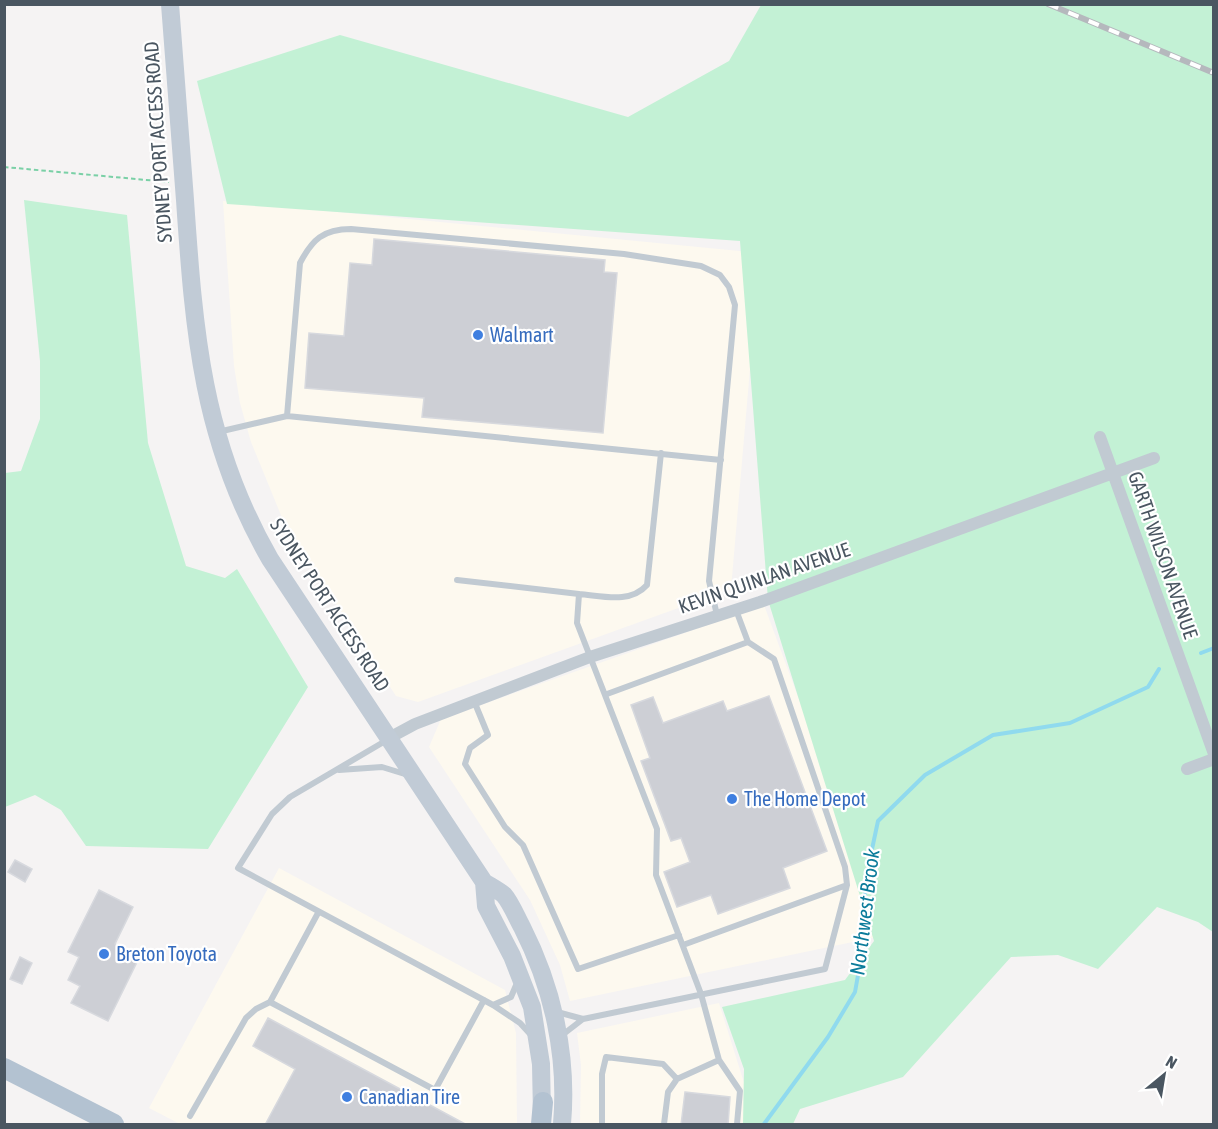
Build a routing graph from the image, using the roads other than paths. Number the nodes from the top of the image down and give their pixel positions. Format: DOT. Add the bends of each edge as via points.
graph roads {
  1 [pos="170,4"];
  2 [pos="287,416"];
  3 [pos="215,433"];
  4 [pos="1100,437"];
  5 [pos="661,453"];
  6 [pos="1154,458"];
  7 [pos="721,460"];
  8 [pos="1113,473"];
  9 [pos="457,580"];
  10 [pos="579,594"];
  11 [pos="736,610"];
  12 [pos="717,615"];
  13 [pos="748,642"];
  14 [pos="590,657"];
  15 [pos="607,694"];
  16 [pos="474,701"];
  17 [pos="389,738"];
  18 [pos="1214,754"];
  19 [pos="1214,759"];
  20 [pos="1187,769"];
  21 [pos="335,770"];
  22 [pos="415,777"];
  23 [pos="484,882"];
  24 [pos="847,885"];
  25 [pos="318,913"];
  26 [pos="679,934"];
  27 [pos="683,945"];
  28 [pos="519,972"];
  29 [pos="701,994"];
  30 [pos="484,1000"];
  31 [pos="270,1002"];
  32 [pos="493,1005"];
  33 [pos="554,1011"];
  34 [pos="583,1019"];
  35 [pos="559,1039"];
  36 [pos="539,1045"];
  37 [pos="719,1060"];
  38 [pos="4,1068"];
  39 [pos="677,1079"];
  40 [pos="543,1102"];
  41 [pos="190,1116"];
  42 [pos="114,1125"];
  43 [pos="542,1125"];
  44 [pos="562,1125"];
  45 [pos="602,1125"];
  46 [pos="664,1125"];
  47 [pos="737,1125"];
  1 -- 3 [label="main road, SYDNEY PORT ACCESS ROAD" via="198,346"];
  2 -- 3 [label="lane"];
  2 -- 5 [label="lane"];
  2 -- 7 [label="lane" via="300,263 310,244 322,234 351,229 624,254 701,266 720,275 729,287 735,305"];
  3 -- 17 [label="main road, SYDNEY PORT ACCESS ROAD" via="244,512 270,559"];
  4 -- 8 [label="street, GARTH WILSON AVENUE"];
  5 -- 7 [label="lane"];
  5 -- 10 [label="lane" via="647,585 639,595 627,598"];
  6 -- 8 [label="street, KEVIN QUINLAN AVENUE"];
  7 -- 12 [label="lane" via="709,581"];
  8 -- 11 [label="street, KEVIN QUINLAN AVENUE"];
  8 -- 18 [label="street, GARTH WILSON AVENUE"];
  9 -- 10 [label="lane"];
  10 -- 14 [label="lane" via="577,623"];
  11 -- 12 [label="street, KEVIN QUINLAN AVENUE"];
  11 -- 13 [label="lane"];
  12 -- 14 [label="street, KEVIN QUINLAN AVENUE"];
  13 -- 15 [label="lane"];
  13 -- 24 [label="lane" via="774,659 845,867"];
  14 -- 15 [label="lane"];
  14 -- 16 [label="street, KEVIN QUINLAN AVENUE"];
  15 -- 26 [label="lane" via="657,829 656,875"];
  16 -- 17 [label="street, KEVIN QUINLAN AVENUE"];
  16 -- 26 [label="lane" via="488,735 470,748 465,764 504,827 523,845 578,969"];
  17 -- 21 [label="lane"];
  17 -- 22 [label="main road, SYDNEY PORT ACCESS ROAD"];
  19 -- 20 [label="street"];
  21 -- 22 [label="lane" via="382,767"];
  21 -- 25 [label="lane" via="290,797 272,814 238,868"];
  22 -- 23 [label="main road, SYDNEY PORT ACCESS ROAD"];
  23 -- 28 [label="main road, SYDNEY PORT ACCESS ROAD" via="486,906"];
  23 -- 33 [label="main road, SYDNEY PORT ACCESS ROAD" via="504,896 519,922 540,966"];
  24 -- 27 [label="lane"];
  24 -- 29 [label="lane" via="825,969"];
  25 -- 30 [label="lane"];
  25 -- 31 [label="lane"];
  26 -- 27 [label="lane"];
  27 -- 29 [label="lane"];
  28 -- 32 [label="lane" via="511,997"];
  28 -- 36 [label="main road, SYDNEY PORT ACCESS ROAD" via="532,1007"];
  29 -- 34 [label="lane"];
  29 -- 37 [label="lane"];
  30 -- 31 [label="lane" via="435,1090"];
  30 -- 32 [label="lane"];
  31 -- 41 [label="lane" via="246,1018"];
  32 -- 36 [label="lane" via="520,1023"];
  33 -- 34 [label="lane"];
  33 -- 35 [label="main road, SYDNEY PORT ACCESS ROAD"];
  34 -- 35 [label="lane"];
  35 -- 44 [label="main road, SYDNEY PORT ACCESS ROAD"];
  36 -- 40 [label="main road, SYDNEY PORT ACCESS ROAD"];
  37 -- 39 [label="lane"];
  37 -- 47 [label="lane" via="740,1091"];
  38 -- 42 [label="main road"];
  39 -- 45 [label="lane" via="663,1064 606,1057"];
  39 -- 46 [label="lane" via="668,1092"];
  40 -- 43 [label="main road"];
}
